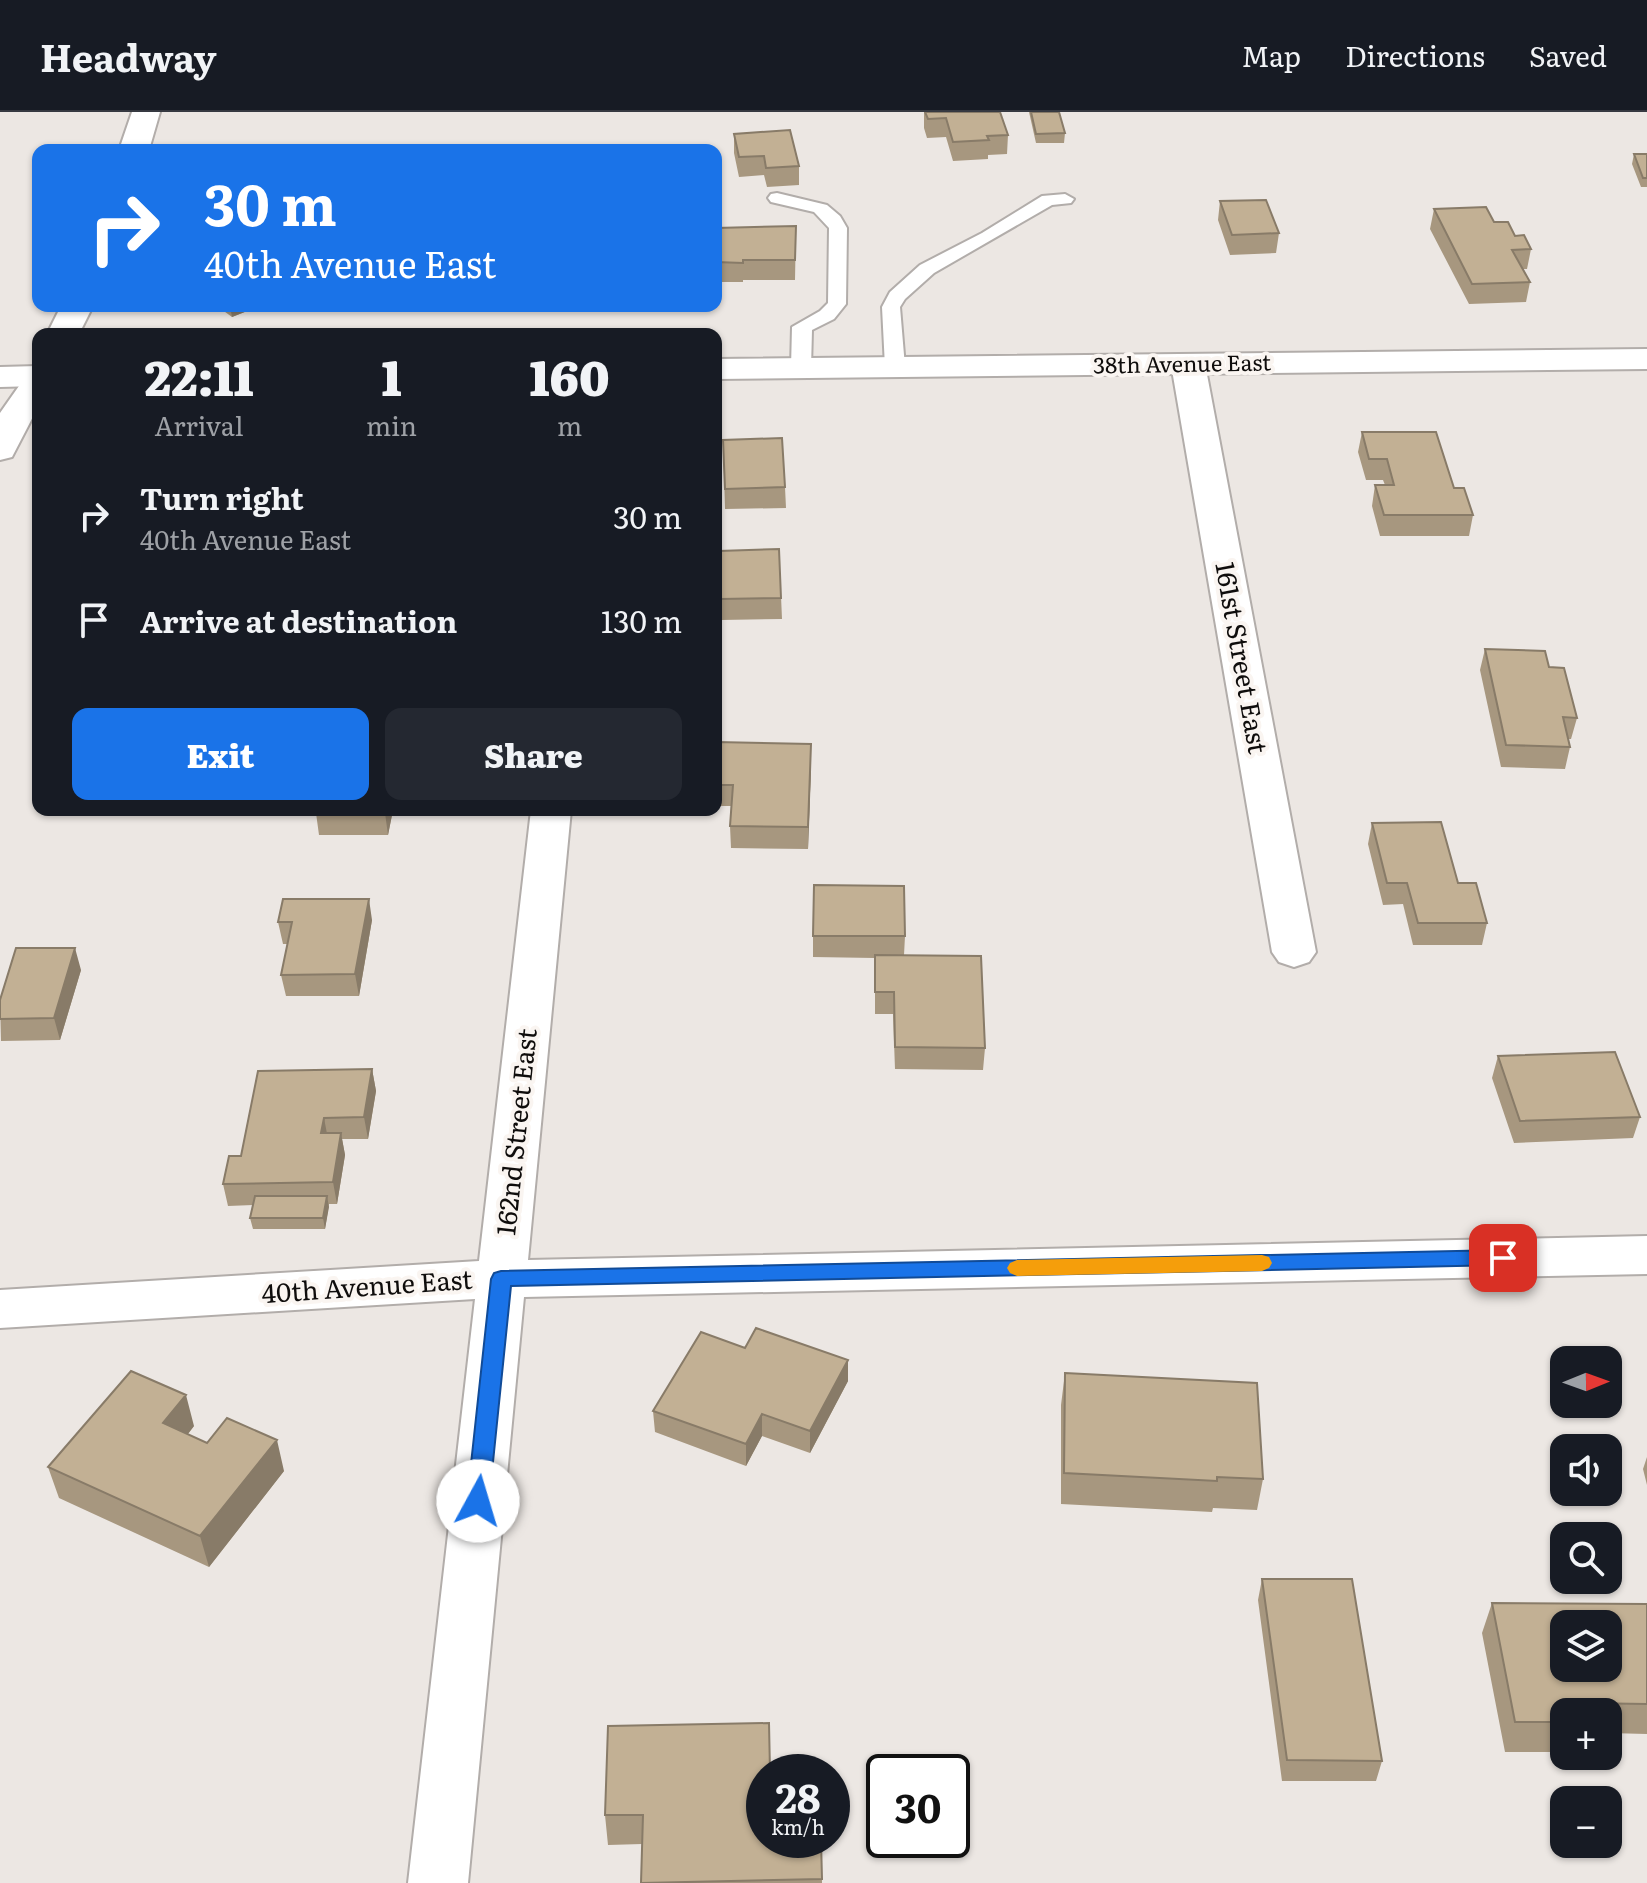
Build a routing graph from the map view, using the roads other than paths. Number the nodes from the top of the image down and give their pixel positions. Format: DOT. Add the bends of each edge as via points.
graph roads {
  1 [pos="146,112"];
  2 [pos="136,144"];
  3 [pos="777,198"];
  4 [pos="1065,199"];
  5 [pos="1647,359"];
  6 [pos="1188,364"];
  7 [pos="895,367"];
  8 [pos="801,368"];
  9 [pos="722,369"];
  10 [pos="32,376"];
  11 [pos="0,377"];
  12 [pos="32,391"];
  13 [pos="0,450"];
  14 [pos="550,816"];
  15 [pos="1294,952"];
  16 [pos="1647,1255"];
  17 [pos="501,1279"];
  18 [pos="0,1309"];
  19 [pos="438,1883"];
  1 -- 2 [label="street"];
  3 -- 8 [label="lane" via="821,207 838,228 837,304 802,327"];
  4 -- 7 [label="lane" via="1048,200 927,269 897,296 891,307"];
  5 -- 6 [label="street, 38th Avenue East"];
  6 -- 7 [label="street, 38th Avenue East"];
  6 -- 15 [label="street, 161st Street East"];
  7 -- 8 [label="street, 38th Avenue East"];
  8 -- 9 [label="street, 38th Avenue East"];
  10 -- 11 [label="street"];
  12 -- 13 [label="street"];
  14 -- 17 [label="street, 162nd Street East"];
  16 -- 17 [label="street, 40th Avenue East"];
  17 -- 18 [label="street, 40th Avenue East"];
  17 -- 19 [label="street, 162nd Street East"];
}
